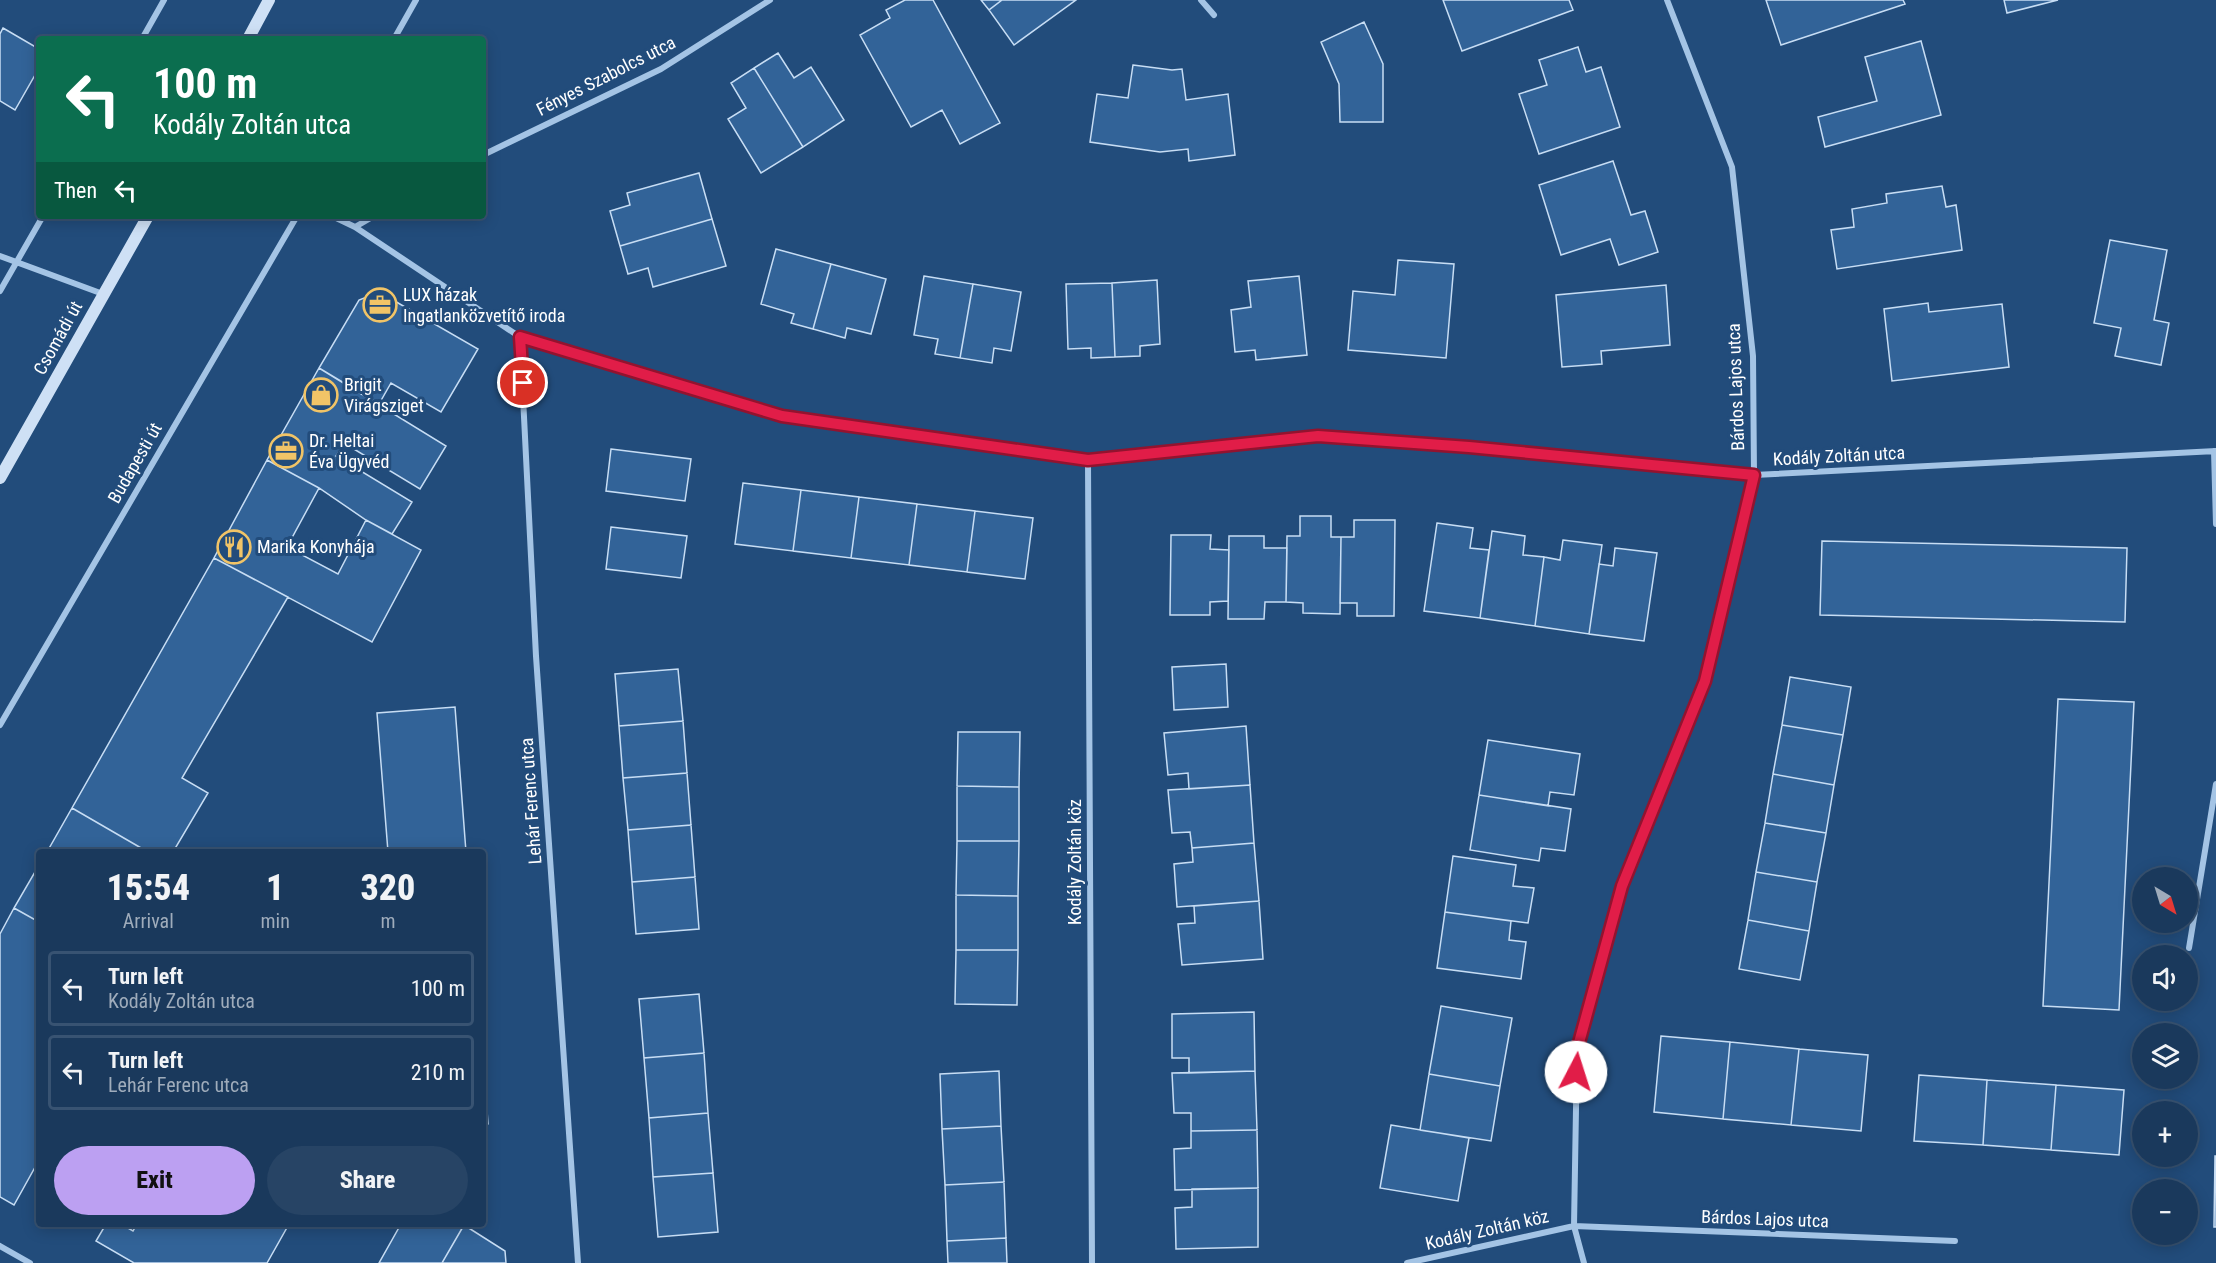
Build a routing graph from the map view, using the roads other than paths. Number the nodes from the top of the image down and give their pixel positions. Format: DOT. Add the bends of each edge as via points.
graph roads {
  1 [pos="164,0"];
  2 [pos="269,0"];
  3 [pos="416,0"];
  4 [pos="770,0"];
  5 [pos="1201,0"];
  6 [pos="1667,0"];
  7 [pos="1214,15"];
  8 [pos="144,36"];
  9 [pos="250,36"];
  10 [pos="396,36"];
  11 [pos="486,153"];
  12 [pos="41,219"];
  13 [pos="146,219"];
  14 [pos="295,219"];
  15 [pos="339,219"];
  16 [pos="369,219"];
  17 [pos="356,227"];
  18 [pos="0,256"];
  19 [pos="17,261"];
  20 [pos="0,291"];
  21 [pos="103,294"];
  22 [pos="520,337"];
  23 [pos="2215,451"];
  24 [pos="1088,460"];
  25 [pos="1754,475"];
  26 [pos="0,478"];
  27 [pos="2216,524"];
  28 [pos="0,725"];
  29 [pos="2216,784"];
  30 [pos="2189,945"];
  31 [pos="1574,1226"];
  32 [pos="1955,1241"];
  33 [pos="0,1246"];
  34 [pos="30,1263"];
  35 [pos="578,1263"];
  36 [pos="1092,1263"];
  37 [pos="1407,1263"];
  38 [pos="1584,1263"];
  1 -- 8 [label="street"];
  2 -- 9 [label="main road"];
  3 -- 10 [label="street"];
  4 -- 11 [label="street, Fényes Szabolcs utca" via="661,69"];
  5 -- 7 [label="street"];
  6 -- 25 [label="street, Bárdos Lajos utca" via="1732,167 1753,356"];
  12 -- 19 [label="street"];
  13 -- 21 [label="main road, Csomádi út"];
  14 -- 28 [label="street, Budapesti út"];
  15 -- 17 [label="street, Kodály Zoltán utca"];
  16 -- 17 [label="street"];
  17 -- 22 [label="street, Kodály Zoltán utca"];
  18 -- 19 [label="street"];
  19 -- 20 [label="street"];
  19 -- 21 [label="street"];
  21 -- 26 [label="main road, Csomádi út"];
  22 -- 24 [label="street, Kodály Zoltán utca" via="782,416"];
  22 -- 35 [label="street, Lehár Ferenc utca" via="536,656"];
  23 -- 25 [label="street, Kodály Zoltán utca"];
  23 -- 27 [label="street, Kodály Zoltán utca"];
  24 -- 25 [label="street, Kodály Zoltán utca" via="1318,436"];
  24 -- 36 [label="street, Kodály Zoltán köz"];
  25 -- 31 [label="street, Bárdos Lajos utca" via="1705,681 1622,886 1577,1050"];
  29 -- 30 [label="street"];
  31 -- 32 [label="street, Bárdos Lajos utca"];
  31 -- 37 [label="street, Kodály Zoltán köz"];
  31 -- 38 [label="street, Bárdos Lajos utca"];
  33 -- 34 [label="street"];
}
